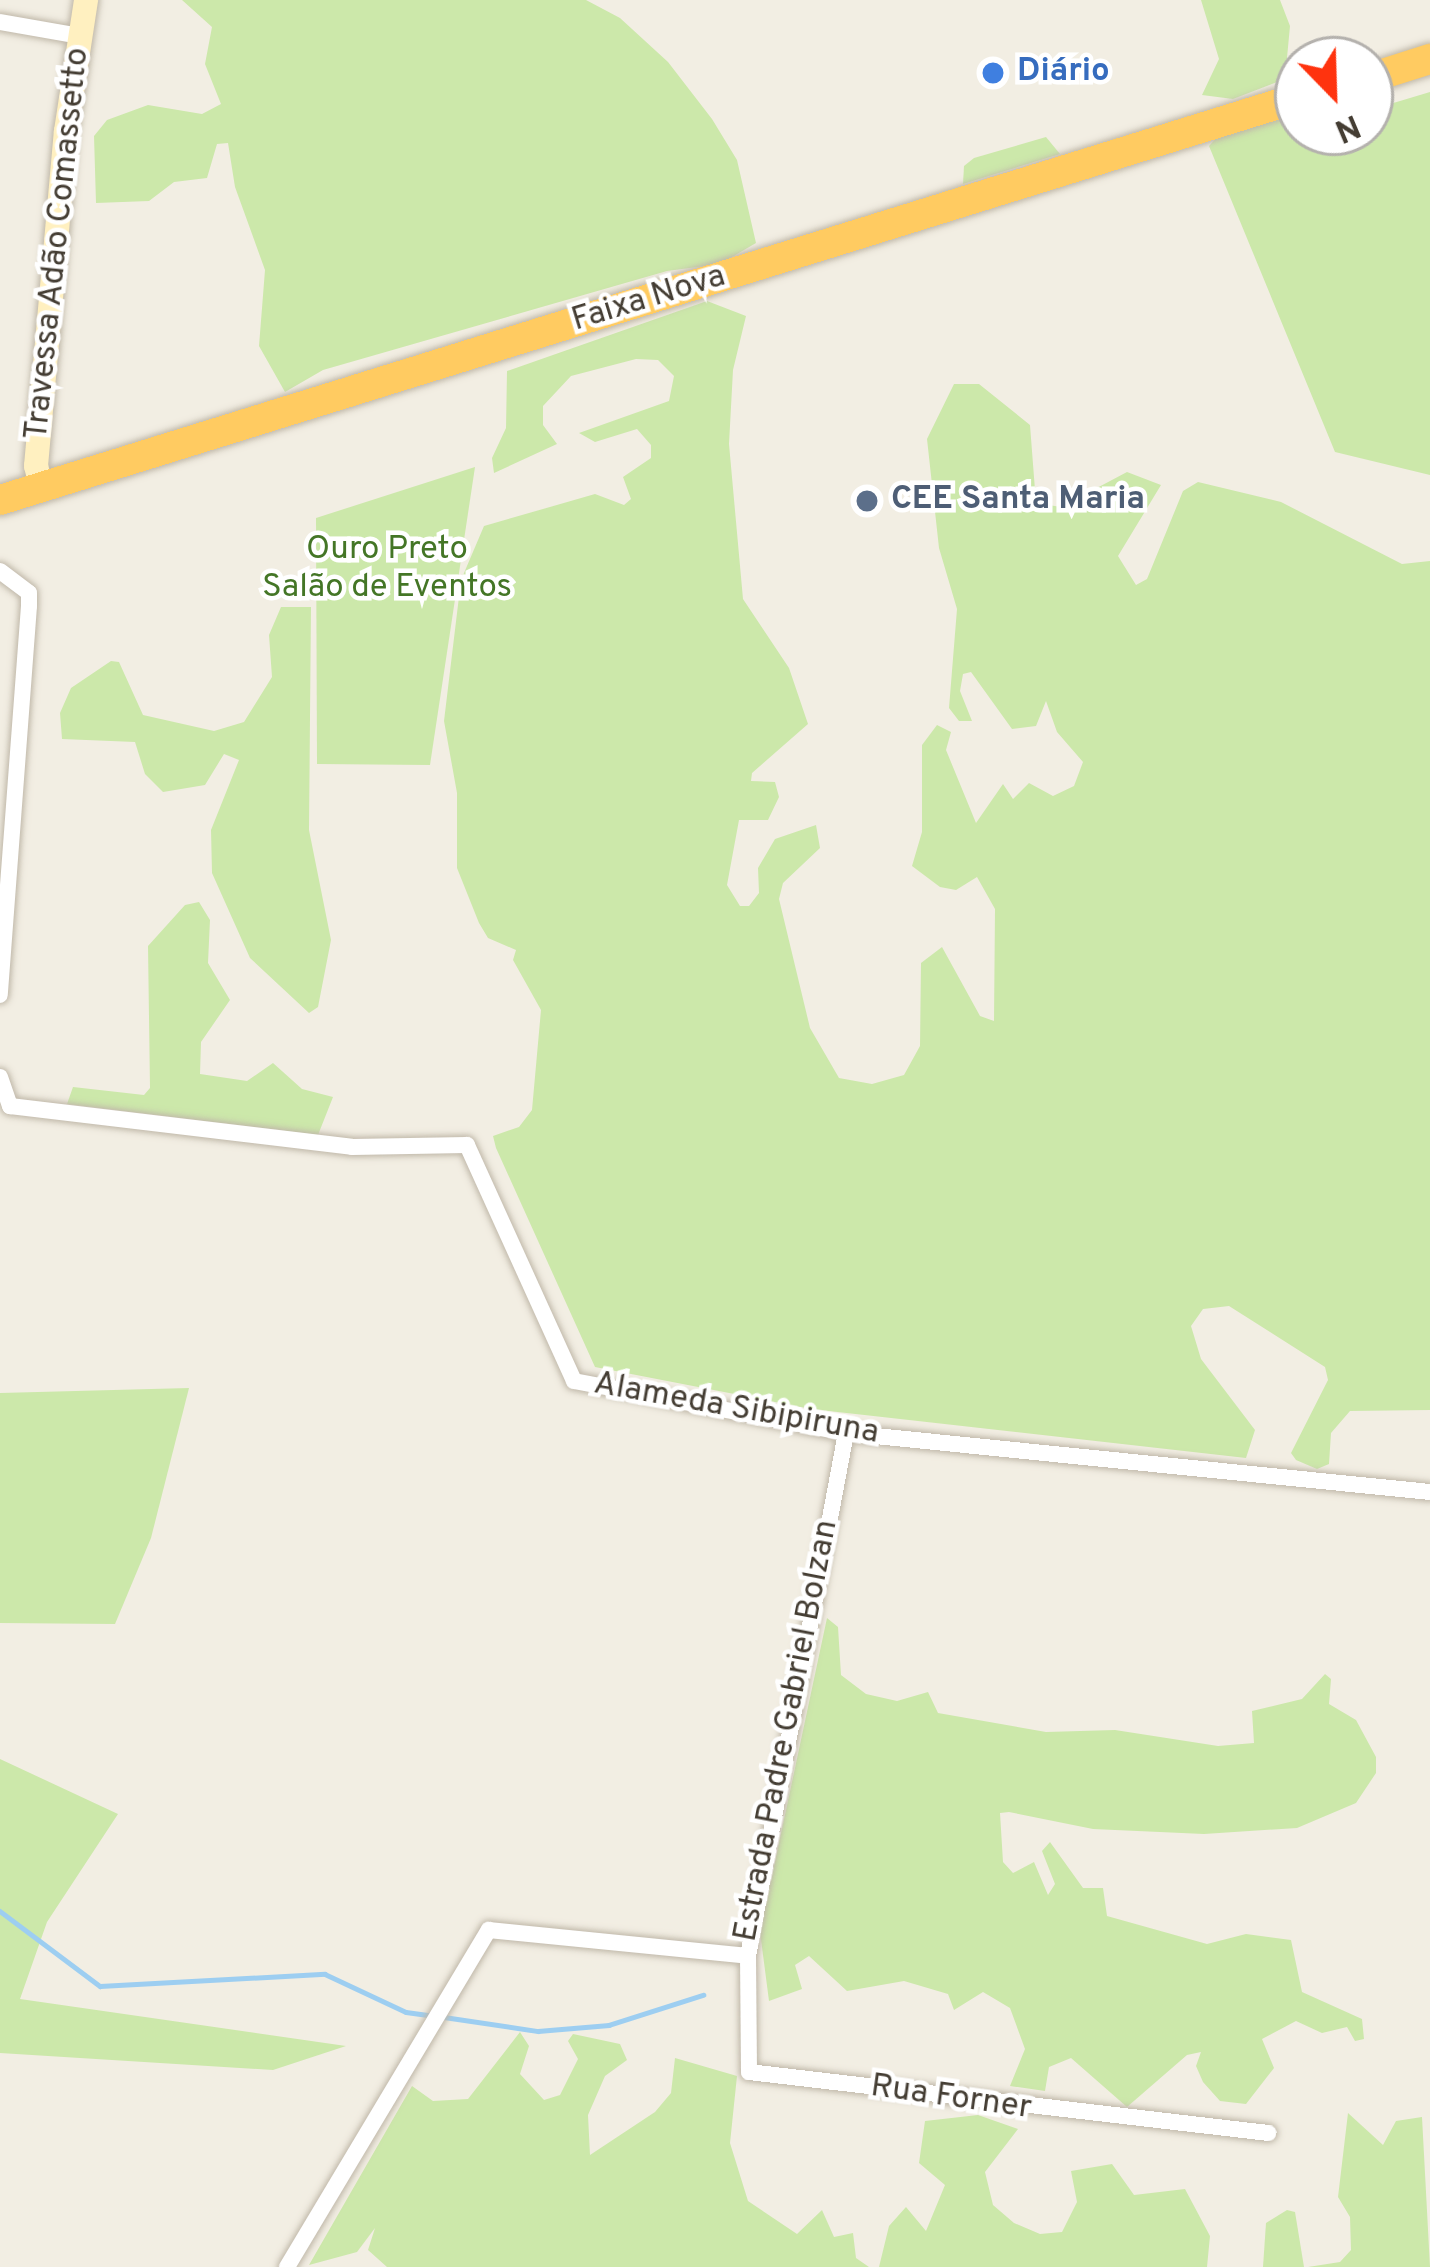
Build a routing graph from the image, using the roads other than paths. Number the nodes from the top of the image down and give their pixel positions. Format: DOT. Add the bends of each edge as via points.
graph roads {
  1 [pos="86,0"];
  2 [pos="0,22"];
  3 [pos="80,36"];
  4 [pos="1430,59"];
  5 [pos="1394,70"];
  6 [pos="1274,105"];
  7 [pos="41,487"];
  8 [pos="0,500"];
  9 [pos="0,571"];
  10 [pos="0,995"];
  11 [pos="0,1077"];
  12 [pos="846,1433"];
  13 [pos="1430,1492"];
  14 [pos="748,1956"];
  15 [pos="1268,2133"];
  16 [pos="287,2267"];
  1 -- 3 [label="street, Travessa Adão Comassetto"];
  2 -- 3 [label="street"];
  3 -- 7 [label="street, Travessa Adão Comassetto" via="36,466"];
  4 -- 5 [label="highway"];
  6 -- 7 [label="highway, Faixa Nova"];
  7 -- 8 [label="highway, Faixa Nova"];
  9 -- 10 [label="street" via="29,593 29,626"];
  11 -- 12 [label="street, Alameda Sibipiruna" via="10,1106 352,1148 467,1145 574,1381"];
  12 -- 13 [label="street, Alameda Sibipiruna"];
  12 -- 14 [label="street, Estrada Padre Gabriel Bolzan"];
  14 -- 15 [label="street, Rua Forner" via="749,2072"];
  14 -- 16 [label="street, Estrada Padre Gabriel Bolzan" via="489,1930"];
}
